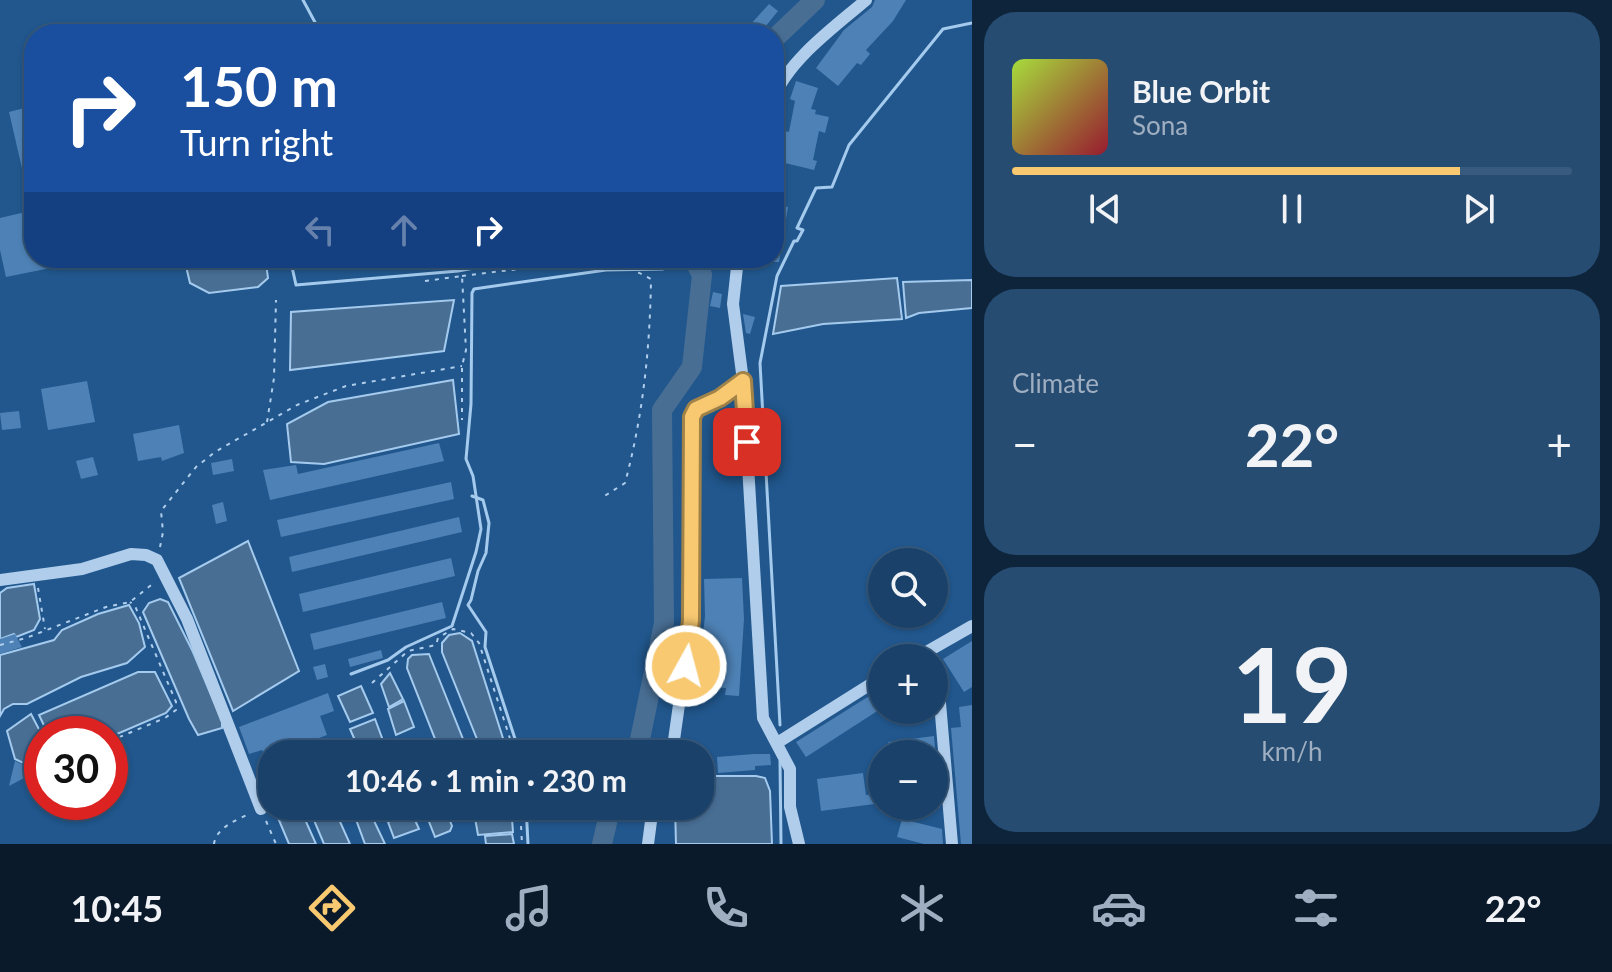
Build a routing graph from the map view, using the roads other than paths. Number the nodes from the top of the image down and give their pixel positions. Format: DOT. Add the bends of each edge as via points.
graph roads {
  1 [pos="866,0"];
  2 [pos="784,79"];
  3 [pos="737,268"];
  4 [pos="743,381"];
  5 [pos="0,580"];
  6 [pos="972,626"];
  7 [pos="940,644"];
  8 [pos="868,686"];
  9 [pos="942,724"];
  10 [pos="674,740"];
  11 [pos="777,743"];
  12 [pos="258,801"];
  13 [pos="651,820"];
  14 [pos="648,844"];
  15 [pos="799,844"];
  16 [pos="952,844"];
  1 -- 2 [label="street"];
  3 -- 4 [label="street" via="733,304"];
  4 -- 10 [label="street" via="696,409 692,417 691,620"];
  4 -- 11 [label="street" via="763,718"];
  5 -- 12 [label="street" via="82,569 131,554 157,560 193,633"];
  6 -- 7 [label="street"];
  8 -- 11 [label="street"];
  9 -- 16 [label="street"];
  11 -- 15 [label="street" via="790,769 790,807"];
  13 -- 14 [label="street"];
}
